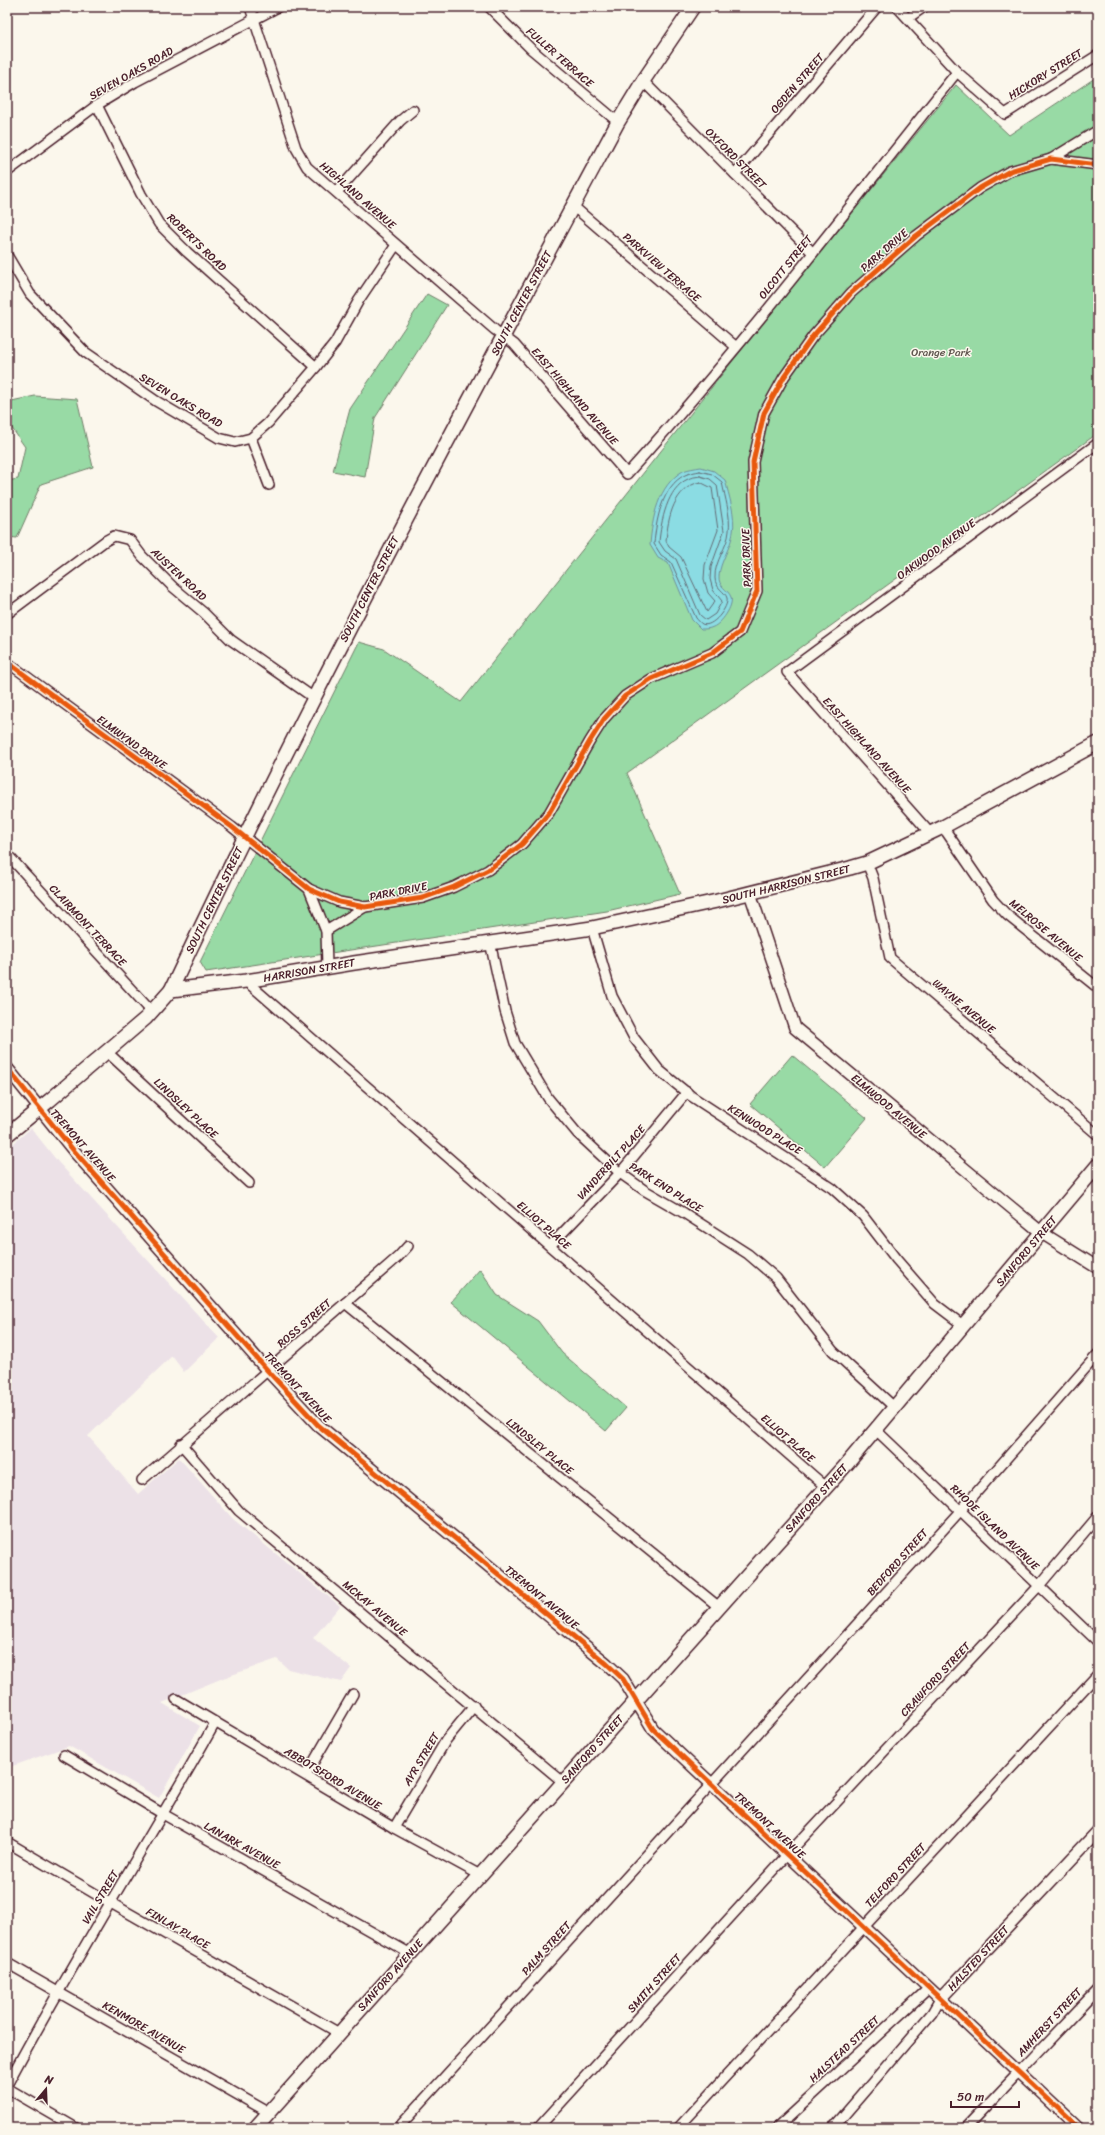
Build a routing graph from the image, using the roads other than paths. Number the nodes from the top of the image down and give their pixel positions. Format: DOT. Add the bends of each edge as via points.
graph roads {
  1 [pos="250,7"];
  2 [pos="278,7"];
  3 [pos="489,7"];
  4 [pos="693,7"];
  5 [pos="877,7"];
  6 [pos="897,7"];
  7 [pos="924,7"];
  8 [pos="254,18"];
  9 [pos="908,18"];
  10 [pos="1098,55"];
  11 [pos="957,72"];
  12 [pos="643,81"];
  13 [pos="97,105"];
  14 [pos="413,110"];
  15 [pos="618,122"];
  16 [pos="1098,130"];
  17 [pos="1051,159"];
  18 [pos="1098,166"];
  19 [pos="7,172"];
  20 [pos="735,174"];
  21 [pos="337,192"];
  22 [pos="573,206"];
  23 [pos="396,245"];
  24 [pos="813,253"];
  25 [pos="7,255"];
  26 [pos="503,337"];
  27 [pos="735,346"];
  28 [pos="316,368"];
  29 [pos="251,438"];
  30 [pos="1098,443"];
  31 [pos="627,474"];
  32 [pos="269,485"];
  33 [pos="7,614"];
  34 [pos="7,662"];
  35 [pos="786,672"];
  36 [pos="314,698"];
  37 [pos="1098,742"];
  38 [pos="943,827"];
  39 [pos="930,833"];
  40 [pos="245,837"];
  41 [pos="7,854"];
  42 [pos="867,863"];
  43 [pos="309,889"];
  44 [pos="750,893"];
  45 [pos="365,907"];
  46 [pos="592,928"];
  47 [pos="326,930"];
  48 [pos="490,942"];
  49 [pos="448,949"];
  50 [pos="327,967"];
  51 [pos="246,981"];
  52 [pos="1098,988"];
  53 [pos="171,990"];
  54 [pos="152,1012"];
  55 [pos="106,1051"];
  56 [pos="7,1068"];
  57 [pos="687,1092"];
  58 [pos="39,1108"];
  59 [pos="7,1134"];
  60 [pos="1098,1135"];
  61 [pos="1098,1165"];
  62 [pos="620,1173"];
  63 [pos="249,1183"];
  64 [pos="1042,1233"];
  65 [pos="408,1246"];
  66 [pos="550,1246"];
  67 [pos="1098,1268"];
  68 [pos="345,1303"];
  69 [pos="964,1326"];
  70 [pos="1098,1354"];
  71 [pos="268,1371"];
  72 [pos="894,1407"];
  73 [pos="876,1430"];
  74 [pos="181,1444"];
  75 [pos="142,1480"];
  76 [pos="826,1487"];
  77 [pos="961,1510"];
  78 [pos="1098,1516"];
  79 [pos="1038,1587"];
  80 [pos="719,1607"];
  81 [pos="1098,1642"];
  82 [pos="1098,1674"];
  83 [pos="353,1694"];
  84 [pos="176,1699"];
  85 [pos="636,1699"];
  86 [pos="474,1706"];
  87 [pos="215,1723"];
  88 [pos="64,1756"];
  89 [pos="306,1775"];
  90 [pos="563,1782"];
  91 [pos="711,1784"];
  92 [pos="163,1814"];
  93 [pos="525,1823"];
  94 [pos="394,1828"];
  95 [pos="1098,1830"];
  96 [pos="7,1842"];
  97 [pos="787,1855"];
  98 [pos="480,1875"];
  99 [pos="111,1904"];
  100 [pos="864,1927"];
  101 [pos="409,1954"];
  102 [pos="7,1963"];
  103 [pos="929,1988"];
  104 [pos="1098,1989"];
  105 [pos="57,1992"];
  106 [pos="940,1999"];
  107 [pos="338,2033"];
  108 [pos="1018,2073"];
  109 [pos="7,2084"];
  110 [pos="7,2088"];
  111 [pos="268,2112"];
  112 [pos="76,2128"];
  113 [pos="255,2128"];
  114 [pos="398,2128"];
  115 [pos="538,2128"];
  116 [pos="678,2128"];
  117 [pos="777,2128"];
  118 [pos="833,2128"];
  119 [pos="966,2128"];
  120 [pos="1078,2128"];
  1 -- 8 [label="street, HIGHLAND AVENUE"];
  2 -- 8 [label="street"];
  3 -- 15 [label="street, FULLER TERRACE" via="530,49"];
  4 -- 12 [label="main road, SOUTH CENTER STREET"];
  5 -- 20 [label="street, OGDEN STREET"];
  6 -- 9 [label="street"];
  7 -- 9 [label="street"];
  8 -- 13 [label="street, SEVEN OAKS ROAD"];
  8 -- 21 [label="street, HIGHLAND AVENUE" via="296,148 308,167"];
  9 -- 11 [label="street"];
  10 -- 11 [label="street, HICKORY STREET" via="1005,114"];
  11 -- 24 [label="street, OLCOTT STREET"];
  12 -- 15 [label="main road, SOUTH CENTER STREET"];
  12 -- 20 [label="street, OXFORD STREET"];
  13 -- 19 [label="street, SEVEN OAKS ROAD"];
  13 -- 28 [label="street, ROBERTS ROAD" via="141,194 159,224"];
  14 -- 21 [label="street" via="400,121"];
  15 -- 22 [label="main road, SOUTH CENTER STREET"];
  16 -- 17 [label="street, PARK DRIVE"];
  17 -- 18 [label="street, PARK DRIVE"];
  17 -- 45 [label="street, PARK DRIVE" via="1010,171 980,188 916,236 851,293 812,336 784,377 764,413 753,462 757,591 740,632 712,652 651,679 625,696 604,719 549,813 522,844 488,870 454,887 423,898"];
  20 -- 24 [label="street, OXFORD STREET"];
  21 -- 23 [label="street, HIGHLAND AVENUE"];
  22 -- 26 [label="main road, SOUTH CENTER STREET"];
  22 -- 27 [label="street, PARKVIEW TERRACE"];
  23 -- 26 [label="street, HIGHLAND AVENUE"];
  23 -- 28 [label="street" via="359,300 335,343"];
  24 -- 27 [label="street, OLCOTT STREET"];
  25 -- 29 [label="street, SEVEN OAKS ROAD" via="30,294 85,352 156,401 219,438 235,442"];
  26 -- 31 [label="street, EAST HIGHLAND AVENUE" via="514,344"];
  26 -- 36 [label="main road, SOUTH CENTER STREET" via="402,524"];
  27 -- 31 [label="street, OLCOTT STREET"];
  28 -- 29 [label="street" via="268,423"];
  29 -- 32 [label="street"];
  30 -- 35 [label="street, OAKWOOD AVENUE"];
  33 -- 36 [label="street, AUSTEN ROAD" via="109,538 114,536 130,540 173,588 204,613 231,640"];
  34 -- 40 [label="street, ELMWYND DRIVE"];
  35 -- 39 [label="street, EAST HIGHLAND AVENUE"];
  36 -- 40 [label="main road, SOUTH CENTER STREET"];
  37 -- 38 [label="main road, SOUTH HARRISON STREET"];
  38 -- 39 [label="main road, SOUTH HARRISON STREET"];
  38 -- 52 [label="street, MELROSE AVENUE" via="993,900 1007,915"];
  39 -- 42 [label="main road, SOUTH HARRISON STREET"];
  40 -- 43 [label="street, PARK DRIVE"];
  40 -- 53 [label="main road, SOUTH CENTER STREET"];
  41 -- 54 [label="street, CLAIRMONT TERRACE"];
  42 -- 44 [label="main road, SOUTH HARRISON STREET"];
  42 -- 60 [label="street, WAYNE AVENUE" via="873,878 890,958"];
  43 -- 45 [label="street, PARK DRIVE" via="339,902"];
  43 -- 47 [label="street"];
  44 -- 46 [label="main road, SOUTH HARRISON STREET"];
  44 -- 64 [label="street, ELMWOOD AVENUE" via="794,1028"];
  45 -- 47 [label="street"];
  46 -- 48 [label="main road, SOUTH HARRISON STREET"];
  46 -- 57 [label="street, KENWOOD PLACE" via="612,996 634,1038 659,1070"];
  47 -- 50 [label="street"];
  48 -- 49 [label="main road, SOUTH HARRISON STREET"];
  48 -- 62 [label="street, PARK END PLACE" via="505,1011 515,1043 548,1098 577,1133"];
  49 -- 50 [label="main road, HARRISON STREET"];
  50 -- 51 [label="main road, HARRISON STREET"];
  51 -- 53 [label="main road, HARRISON STREET"];
  51 -- 66 [label="street, ELLIOT PLACE"];
  53 -- 54 [label="main road, SOUTH CENTER STREET"];
  54 -- 55 [label="main road, SOUTH CENTER STREET"];
  55 -- 58 [label="main road, SOUTH CENTER STREET"];
  55 -- 63 [label="street, LINDSLEY PLACE"];
  56 -- 58 [label="street, TREMONT AVENUE"];
  57 -- 62 [label="street, VANDERBILT PLACE"];
  57 -- 69 [label="street, KENWOOD PLACE" via="832,1188 863,1216 935,1304"];
  58 -- 59 [label="main road, SOUTH CENTER STREET"];
  58 -- 71 [label="street, TREMONT AVENUE"];
  61 -- 64 [label="main road, SANFORD STREET"];
  62 -- 66 [label="street, VANDERBILT PLACE"];
  62 -- 72 [label="street, PARK END PLACE" via="748,1254 776,1278 833,1351"];
  64 -- 67 [label="street, ELMWOOD AVENUE"];
  64 -- 69 [label="main road, SANFORD STREET"];
  65 -- 68 [label="street, ROSS STREET"];
  66 -- 76 [label="street, ELLIOT PLACE"];
  68 -- 71 [label="street, ROSS STREET"];
  68 -- 80 [label="street, LINDSLEY PLACE"];
  69 -- 72 [label="main road, SANFORD STREET"];
  70 -- 77 [label="street, BEDFORD STREET"];
  71 -- 74 [label="street, ROSS STREET"];
  71 -- 85 [label="street, TREMONT AVENUE" via="318,1425 607,1664 623,1679"];
  72 -- 73 [label="main road, SANFORD STREET"];
  73 -- 76 [label="main road, SANFORD STREET"];
  73 -- 77 [label="street, RHODE ISLAND AVENUE"];
  74 -- 75 [label="street, ROSS STREET"];
  74 -- 86 [label="street, MCKAY AVENUE" via="239,1510"];
  76 -- 80 [label="main road, SANFORD STREET"];
  77 -- 79 [label="street, RHODE ISLAND AVENUE"];
  77 -- 91 [label="street, BEDFORD STREET"];
  78 -- 79 [label="street, CRAWFORD STREET"];
  79 -- 81 [label="street, RHODE ISLAND AVENUE"];
  79 -- 97 [label="street, CRAWFORD STREET"];
  80 -- 85 [label="main road, SANFORD STREET"];
  82 -- 100 [label="street, TELFORD STREET"];
  83 -- 89 [label="street"];
  84 -- 87 [label="street, ABBOTSFORD AVENUE"];
  85 -- 90 [label="main road, SANFORD STREET"];
  85 -- 91 [label="street, TREMONT AVENUE" via="653,1729"];
  86 -- 90 [label="street, MCKAY AVENUE"];
  86 -- 94 [label="street, AYR STREET" via="446,1740"];
  87 -- 89 [label="street, ABBOTSFORD AVENUE"];
  87 -- 92 [label="street, VAIL STREET"];
  88 -- 92 [label="street, LANARK AVENUE"];
  89 -- 94 [label="street, ABBOTSFORD AVENUE"];
  90 -- 93 [label="main road, SANFORD STREET"];
  91 -- 97 [label="street, TREMONT AVENUE"];
  91 -- 114 [label="street, PALM STREET"];
  92 -- 99 [label="street, VAIL STREET"];
  92 -- 101 [label="street, LANARK AVENUE"];
  93 -- 98 [label="main road, SANFORD AVENUE"];
  94 -- 98 [label="street, ABBOTSFORD AVENUE"];
  95 -- 106 [label="street, HALSTED STREET"];
  96 -- 99 [label="street, FINLAY PLACE"];
  97 -- 100 [label="street, TREMONT AVENUE"];
  97 -- 115 [label="street, SMITH STREET"];
  98 -- 101 [label="main road, SANFORD AVENUE"];
  99 -- 105 [label="street, VAIL STREET"];
  99 -- 107 [label="street, FINLAY PLACE"];
  100 -- 103 [label="street, TREMONT AVENUE"];
  100 -- 116 [label="street, TELFORD STREET"];
  101 -- 107 [label="main road, SANFORD AVENUE"];
  102 -- 105 [label="street, KENMORE AVENUE"];
  103 -- 106 [label="street, TREMONT AVENUE"];
  103 -- 117 [label="street, HALSTEAD STREET"];
  104 -- 108 [label="street, AMHERST STREET"];
  105 -- 109 [label="street, VAIL STREET"];
  105 -- 111 [label="street, KENMORE AVENUE"];
  106 -- 108 [label="street, TREMONT AVENUE"];
  106 -- 118 [label="street, HALSTED STREET" via="932,2013"];
  107 -- 111 [label="main road, SANFORD AVENUE"];
  108 -- 119 [label="street, AMHERST STREET"];
  108 -- 120 [label="street, TREMONT AVENUE"];
  110 -- 112 [label="street"];
  111 -- 113 [label="main road, SANFORD AVENUE"];
}
